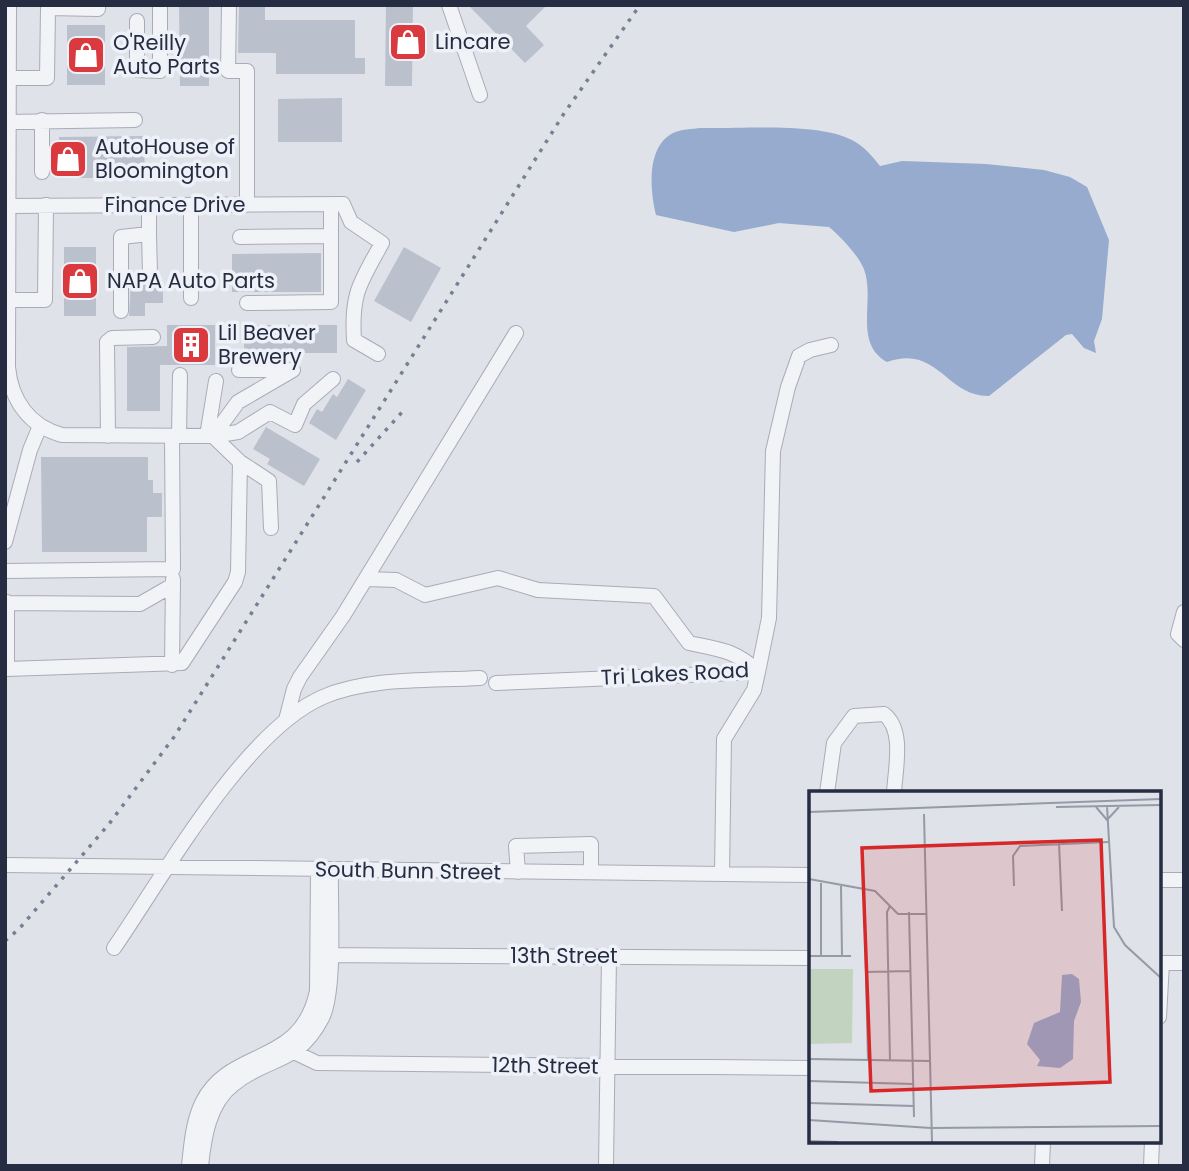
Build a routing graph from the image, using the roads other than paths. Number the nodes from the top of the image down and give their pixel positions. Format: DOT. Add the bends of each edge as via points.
graph roads {
  1 [pos="98,5"];
  2 [pos="160,5"];
  3 [pos="229,5"];
  4 [pos="449,5"];
  5 [pos="8,7"];
  6 [pos="137,21"];
  7 [pos="7,78"];
  8 [pos="480,96"];
  9 [pos="42,120"];
  10 [pos="135,120"];
  11 [pos="7,122"];
  12 [pos="42,172"];
  13 [pos="337,204"];
  14 [pos="46,205"];
  15 [pos="149,205"];
  16 [pos="191,205"];
  17 [pos="247,205"];
  18 [pos="7,210"];
  19 [pos="149,234"];
  20 [pos="331,236"];
  21 [pos="240,237"];
  22 [pos="7,268"];
  23 [pos="150,274"];
  24 [pos="7,296"];
  25 [pos="191,298"];
  26 [pos="247,303"];
  27 [pos="121,311"];
  28 [pos="516,333"];
  29 [pos="153,337"];
  30 [pos="831,345"];
  31 [pos="378,354"];
  32 [pos="239,370"];
  33 [pos="180,375"];
  34 [pos="334,379"];
  35 [pos="216,381"];
  36 [pos="9,395"];
  37 [pos="40,426"];
  38 [pos="108,436"];
  39 [pos="175,436"];
  40 [pos="210,436"];
  41 [pos="240,462"];
  42 [pos="271,528"];
  43 [pos="5,542"];
  44 [pos="173,569"];
  45 [pos="5,571"];
  46 [pos="366,579"];
  47 [pos="173,585"];
  48 [pos="6,603"];
  49 [pos="1184,612"];
  50 [pos="1184,640"];
  51 [pos="172,665"];
  52 [pos="758,672"];
  53 [pos="480,678"];
  54 [pos="496,682"];
  55 [pos="286,720"];
  56 [pos="827,791"];
  57 [pos="894,791"];
  58 [pos="5,865"];
  59 [pos="168,868"];
  60 [pos="325,870"];
  61 [pos="518,872"];
  62 [pos="591,872"];
  63 [pos="722,874"];
  64 [pos="809,875"];
  65 [pos="1161,880"];
  66 [pos="1184,880"];
  67 [pos="114,948"];
  68 [pos="323,955"];
  69 [pos="609,956"];
  70 [pos="809,958"];
  71 [pos="1161,963"];
  72 [pos="1184,963"];
  73 [pos="290,1048"];
  74 [pos="608,1067"];
  75 [pos="809,1069"];
  76 [pos="1043,1143"];
  77 [pos="1152,1143"];
  78 [pos="189,1166"];
  79 [pos="201,1166"];
  80 [pos="606,1166"];
  81 [pos="1042,1166"];
  82 [pos="1151,1166"];
  1 -- 7 [label="street" via="98,9 48,8 47,78"];
  2 -- 6 [label="street" via="160,71 137,71"];
  3 -- 17 [label="street" via="228,71 247,71"];
  4 -- 8 [label="street"];
  5 -- 7 [label="street"];
  7 -- 11 [label="street"];
  9 -- 10 [label="street"];
  9 -- 11 [label="street"];
  9 -- 12 [label="street"];
  11 -- 18 [label="street"];
  13 -- 17 [label="street, Finance Drive"];
  13 -- 20 [label="street"];
  13 -- 31 [label="street" via="351,222 382,243 355,291 352,312 354,340"];
  14 -- 15 [label="street, Finance Drive"];
  14 -- 18 [label="street, Finance Drive"];
  14 -- 24 [label="street" via="46,300"];
  15 -- 16 [label="street, Finance Drive"];
  15 -- 19 [label="street"];
  16 -- 17 [label="street, Finance Drive"];
  16 -- 25 [label="street"];
  18 -- 22 [label="street"];
  19 -- 23 [label="street"];
  19 -- 27 [label="street" via="121,237"];
  20 -- 21 [label="street"];
  20 -- 26 [label="street" via="331,302"];
  22 -- 24 [label="street"];
  24 -- 36 [label="street"];
  28 -- 46 [label="street"];
  29 -- 38 [label="street" via="107,342"];
  30 -- 52 [label="street, Tri Lakes Road" via="799,356 788,387 774,451 769,618"];
  32 -- 40 [label="street" via="293,370 238,402"];
  33 -- 39 [label="street"];
  34 -- 40 [label="street" via="304,404 295,425 270,412 238,432"];
  35 -- 40 [label="street"];
  36 -- 37 [label="street"];
  37 -- 38 [label="street" via="62,435"];
  37 -- 43 [label="street"];
  38 -- 39 [label="street"];
  39 -- 40 [label="street"];
  39 -- 44 [label="street"];
  40 -- 41 [label="street"];
  41 -- 42 [label="street" via="269,481"];
  41 -- 51 [label="street" via="235,582 182,663"];
  44 -- 45 [label="street"];
  44 -- 47 [label="street"];
  46 -- 52 [label="street" via="396,580 425,594 498,578 538,590 654,596 689,643 735,653"];
  46 -- 55 [label="street" via="293,689"];
  47 -- 48 [label="street" via="140,604"];
  47 -- 51 [label="street"];
  48 -- 51 [label="street" via="7,668"];
  49 -- 50 [label="street" via="1178,634"];
  52 -- 54 [label="street, Tri Lakes Road"];
  52 -- 63 [label="street" via="754,690 723,738"];
  53 -- 55 [label="street" via="349,688 323,697"];
  55 -- 59 [label="street" via="220,794"];
  56 -- 57 [label="street" via="834,743 854,716 876,713 884,714 894,726"];
  58 -- 59 [label="street, South Bunn Street"];
  59 -- 60 [label="street, South Bunn Street"];
  59 -- 67 [label="street"];
  60 -- 61 [label="street, South Bunn Street"];
  60 -- 68 [label="street"];
  61 -- 62 [label="street, South Bunn Street"];
  61 -- 62 [label="street" via="516,846 591,844"];
  62 -- 63 [label="street, South Bunn Street"];
  63 -- 64 [label="street, South Bunn Street"];
  65 -- 66 [label="street"];
  68 -- 69 [label="street, 13th Street"];
  68 -- 73 [label="street" via="312,1010"];
  69 -- 70 [label="street, 13th Street"];
  69 -- 74 [label="street"];
  71 -- 72 [label="street"];
  73 -- 74 [label="street, 12th Street" via="317,1063"];
  73 -- 78 [label="street" via="233,1069 212,1088 198,1116"];
  73 -- 79 [label="street" via="285,1059 254,1071 225,1093 211,1116"];
  74 -- 75 [label="street, 12th Street"];
  74 -- 80 [label="street"];
  76 -- 81 [label="street"];
  77 -- 82 [label="street"];
}
